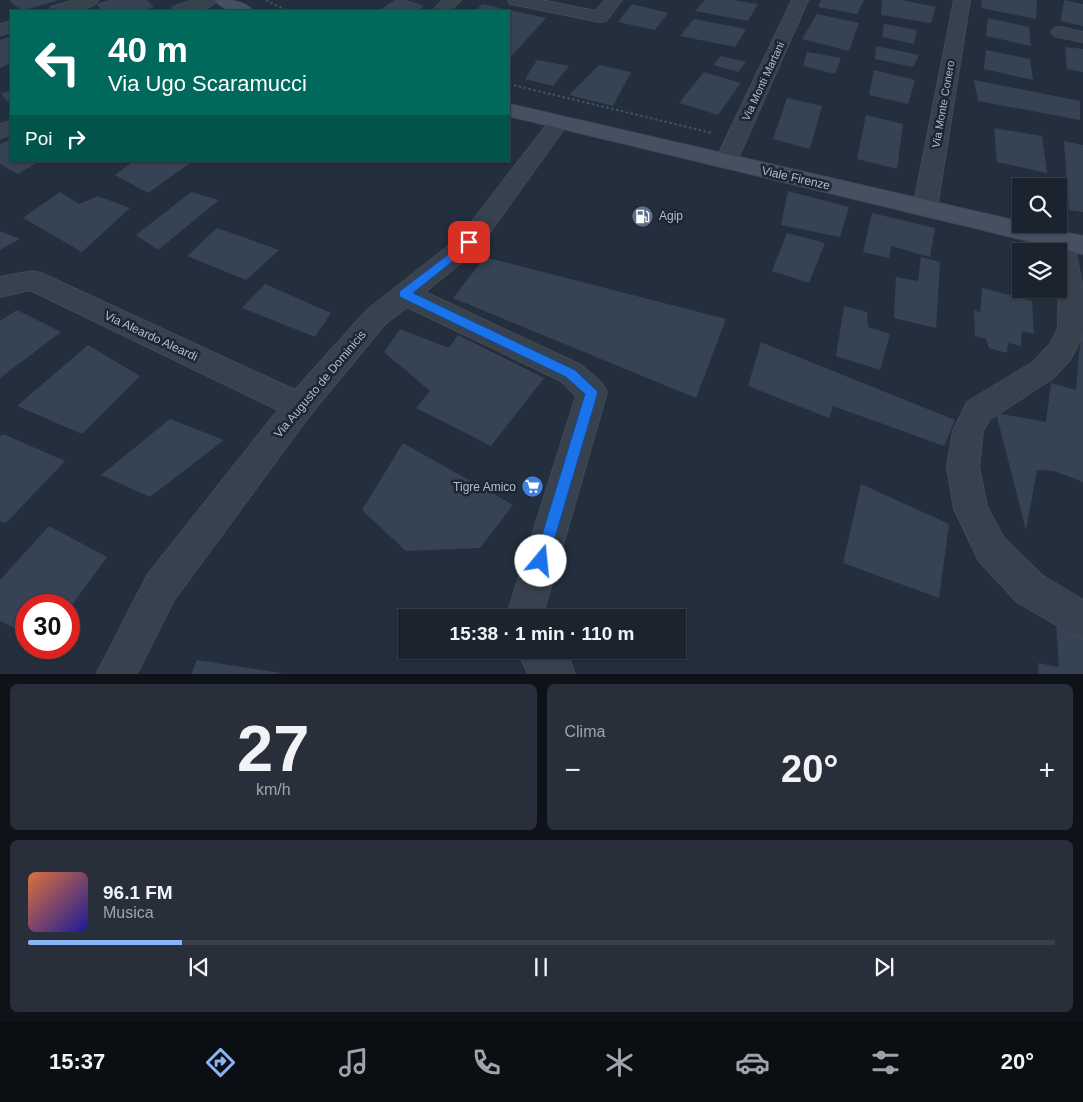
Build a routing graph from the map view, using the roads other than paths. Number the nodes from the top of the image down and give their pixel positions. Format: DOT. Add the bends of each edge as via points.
graph roads {
  1 [pos="91,0"];
  2 [pos="209,0"];
  3 [pos="223,0"];
  4 [pos="453,0"];
  5 [pos="516,0"];
  6 [pos="614,0"];
  7 [pos="800,0"];
  8 [pos="962,0"];
  9 [pos="60,10"];
  10 [pos="183,10"];
  11 [pos="243,10"];
  12 [pos="441,10"];
  13 [pos="1060,32"];
  14 [pos="1083,37"];
  15 [pos="510,110"];
  16 [pos="559,122"];
  17 [pos="726,162"];
  18 [pos="925,208"];
  19 [pos="1072,242"];
  20 [pos="0,287"];
  21 [pos="404,294"];
  22 [pos="299,406"];
  23 [pos="527,609"];
  24 [pos="1083,620"];
  25 [pos="541,659"];
  26 [pos="115,674"];
  27 [pos="556,674"];
  1 -- 9 [label="street"];
  2 -- 10 [label="street"];
  3 -- 11 [label="main road"];
  4 -- 12 [label="street"];
  5 -- 6 [label="street" via="600,17"];
  7 -- 17 [label="street, Via Monti Martani"];
  8 -- 18 [label="street, Via Monte Conero"];
  13 -- 14 [label="street"];
  15 -- 16 [label="main road, Viale Firenze"];
  16 -- 17 [label="main road, Viale Firenze"];
  16 -- 21 [label="street, Via Augusto de Dominicis" via="469,242"];
  17 -- 18 [label="main road, Viale Firenze"];
  18 -- 19 [label="main road, Viale Firenze"];
  19 -- 24 [label="street" via="1072,329 1060,352 1043,370 978,411 968,431 963,467 971,510 991,549 1030,589"];
  20 -- 22 [label="street, Via Aleardo Aleardi" via="32,280"];
  21 -- 22 [label="street, Via Augusto de Dominicis" via="376,316"];
  21 -- 23 [label="street" via="571,373 592,392"];
  22 -- 26 [label="street, Via Augusto de Dominicis" via="161,587"];
  25 -- 27 [label="street" via="547,669"];
}
